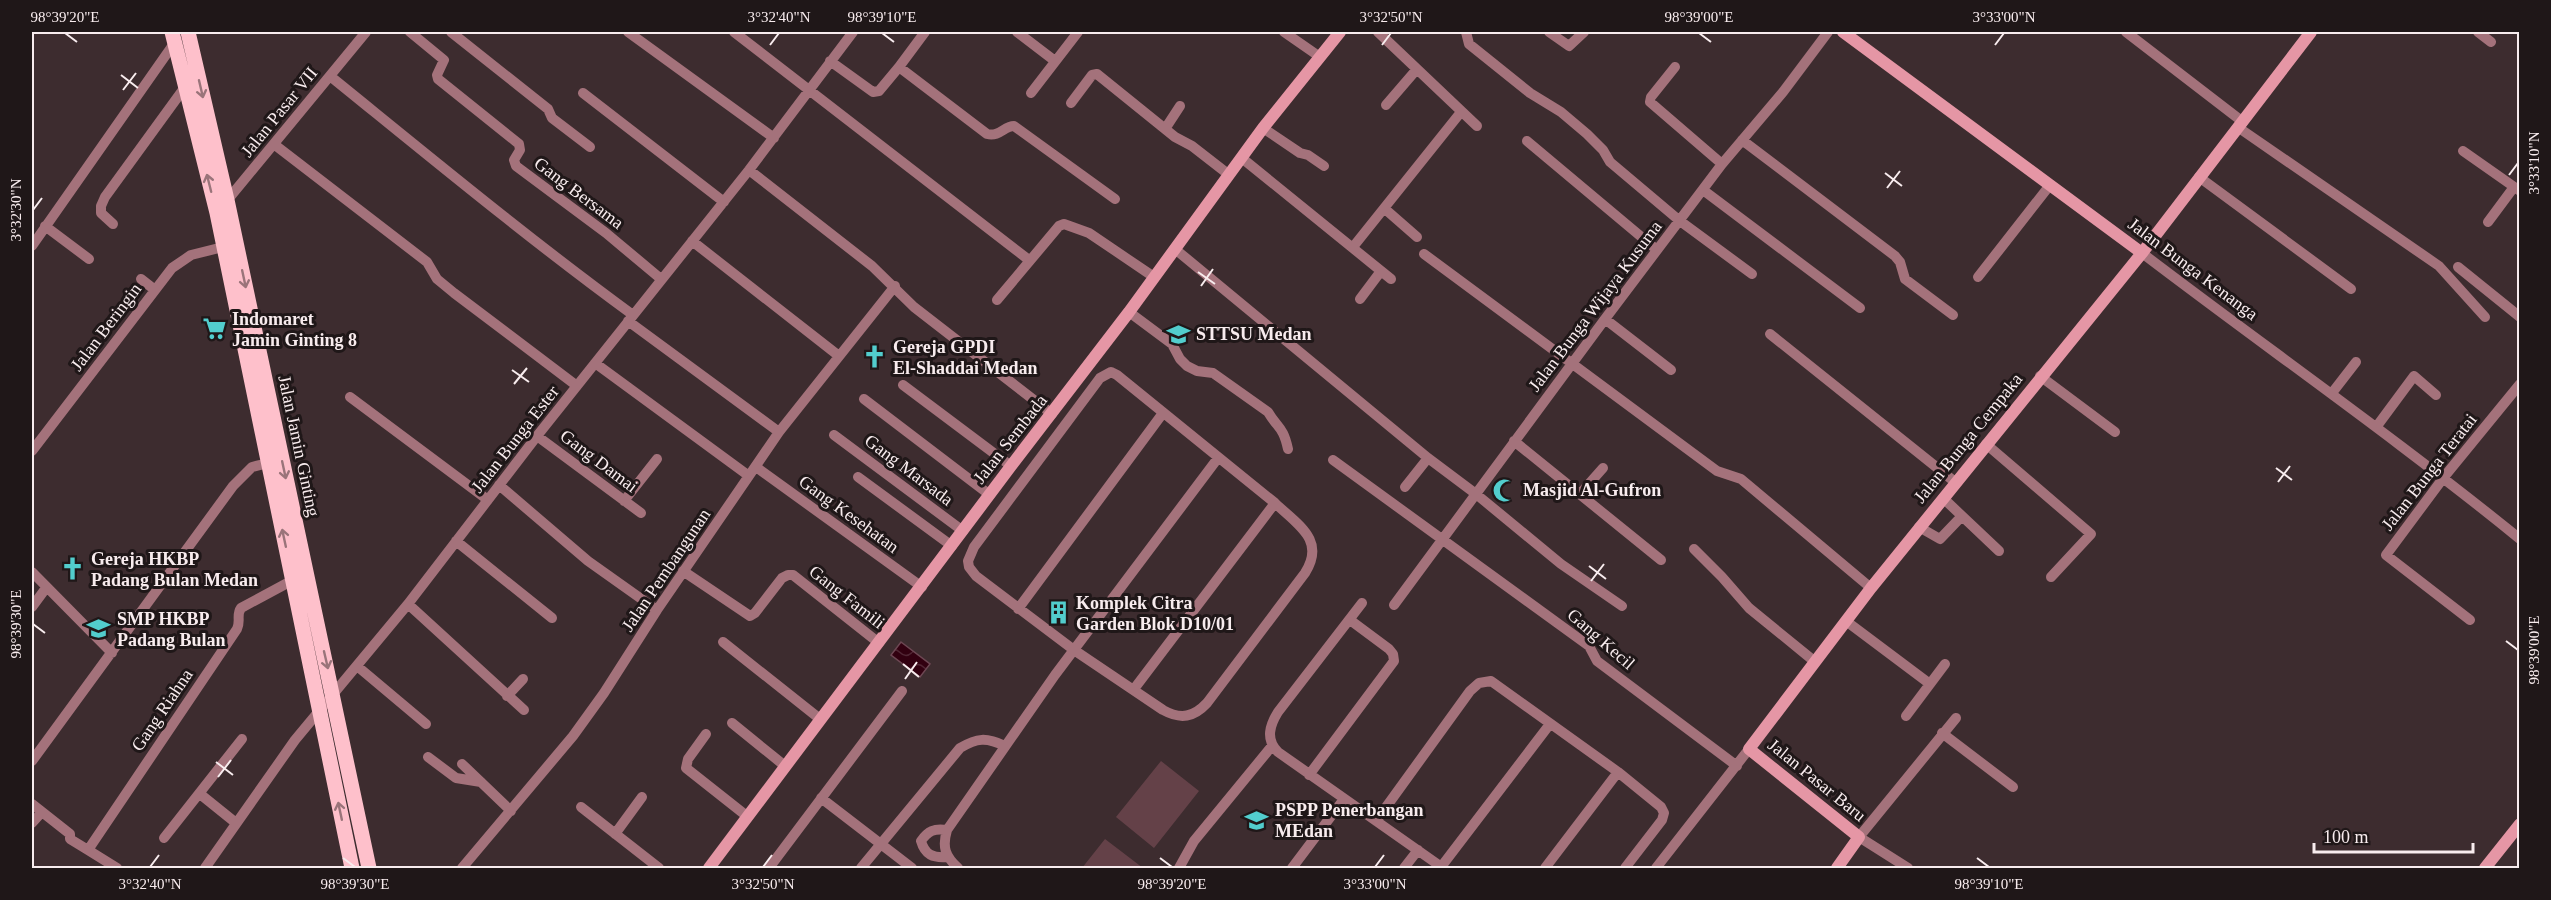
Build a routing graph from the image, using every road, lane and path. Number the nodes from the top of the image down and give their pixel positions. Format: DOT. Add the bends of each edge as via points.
graph roads {
  1 [pos="188,32"];
  2 [pos="366,32"];
  3 [pos="410,32"];
  4 [pos="451,32"];
  5 [pos="628,32"];
  6 [pos="734,32"];
  7 [pos="853,32"];
  8 [pos="925,32"];
  9 [pos="1017,32"];
  10 [pos="1078,32"];
  11 [pos="1284,32"];
  12 [pos="1340,32"];
  13 [pos="1378,32"];
  14 [pos="1466,32"];
  15 [pos="1549,32"];
  16 [pos="1584,32"];
  17 [pos="1828,32"];
  18 [pos="1843,32"];
  19 [pos="2126,32"];
  20 [pos="2311,32"];
  21 [pos="2478,32"];
  22 [pos="173,37"];
  23 [pos="2491,42"];
  24 [pos="1320,57"];
  25 [pos="1055,61"];
  26 [pos="830,62"];
  27 [pos="899,67"];
  28 [pos="1675,67"];
  29 [pos="1417,69"];
  30 [pos="330,76"];
  31 [pos="185,87"];
  32 [pos="810,91"];
  33 [pos="583,93"];
  34 [pos="1031,93"];
  35 [pos="1071,103"];
  36 [pos="1386,105"];
  37 [pos="1180,106"];
  38 [pos="1461,112"];
  39 [pos="2241,125"];
  40 [pos="1478,126"];
  41 [pos="1263,128"];
  42 [pos="1165,129"];
  43 [pos="774,138"];
  44 [pos="1742,140"];
  45 [pos="1527,141"];
  46 [pos="275,145"];
  47 [pos="590,147"];
  48 [pos="2463,151"];
  49 [pos="1243,159"];
  50 [pos="1722,164"];
  51 [pos="1324,166"];
  52 [pos="749,170"];
  53 [pos="1228,174"];
  54 [pos="2199,177"];
  55 [pos="2050,185"];
  56 [pos="2517,189"];
  57 [pos="1703,190"];
  58 [pos="1115,199"];
  59 [pos="227,200"];
  60 [pos="724,202"];
  61 [pos="1385,209"];
  62 [pos="217,213"];
  63 [pos="1680,221"];
  64 [pos="2488,222"];
  65 [pos="113,225"];
  66 [pos="45,226"];
  67 [pos="1417,237"];
  68 [pos="692,241"];
  69 [pos="32,246"];
  70 [pos="223,247"];
  71 [pos="1353,248"];
  72 [pos="1175,249"];
  73 [pos="1657,250"];
  74 [pos="2142,253"];
  75 [pos="1424,254"];
  76 [pos="89,259"];
  77 [pos="1029,261"];
  78 [pos="2458,267"];
  79 [pos="1381,271"];
  80 [pos="1752,274"];
  81 [pos="1154,277"];
  82 [pos="1978,277"];
  83 [pos="141,279"];
  84 [pos="661,279"];
  85 [pos="1391,279"];
  86 [pos="895,286"];
  87 [pos="2351,289"];
  88 [pos="155,290"];
  89 [pos="1360,299"];
  90 [pos="998,300"];
  91 [pos="1860,308"];
  92 [pos="1128,312"];
  93 [pos="1953,315"];
  94 [pos="2485,317"];
  95 [pos="2520,317"];
  96 [pos="631,318"];
  97 [pos="1605,319"];
  98 [pos="1770,334"];
  99 [pos="839,356"];
  100 [pos="2356,362"];
  101 [pos="595,363"];
  102 [pos="1573,363"];
  103 [pos="1671,370"];
  104 [pos="2040,376"];
  105 [pos="2520,384"];
  106 [pos="903,385"];
  107 [pos="577,386"];
  108 [pos="2332,393"];
  109 [pos="2436,395"];
  110 [pos="351,397"];
  111 [pos="864,399"];
  112 [pos="1163,413"];
  113 [pos="1052,414"];
  114 [pos="2377,426"];
  115 [pos="779,432"];
  116 [pos="2115,432"];
  117 [pos="834,435"];
  118 [pos="537,436"];
  119 [pos="1514,441"];
  120 [pos="1986,444"];
  121 [pos="1288,449"];
  122 [pos="32,451"];
  123 [pos="1218,458"];
  124 [pos="657,459"];
  125 [pos="1428,459"];
  126 [pos="1333,460"];
  127 [pos="268,463"];
  128 [pos="1011,466"];
  129 [pos="1603,468"];
  130 [pos="753,471"];
  131 [pos="858,477"];
  132 [pos="2444,477"];
  133 [pos="1955,482"];
  134 [pos="499,485"];
  135 [pos="1405,487"];
  136 [pos="1476,494"];
  137 [pos="1580,494"];
  138 [pos="990,495"];
  139 [pos="1942,498"];
  140 [pos="488,500"];
  141 [pos="624,501"];
  142 [pos="1275,503"];
  143 [pos="641,513"];
  144 [pos="1962,516"];
  145 [pos="1919,527"];
  146 [pos="963,531"];
  147 [pos="1443,538"];
  148 [pos="2520,539"];
  149 [pos="456,541"];
  150 [pos="952,546"];
  151 [pos="1694,549"];
  152 [pos="1999,551"];
  153 [pos="1661,560"];
  154 [pos="683,571"];
  155 [pos="32,572"];
  156 [pos="2051,577"];
  157 [pos="293,580"];
  158 [pos="922,587"];
  159 [pos="46,588"];
  160 [pos="1871,588"];
  161 [pos="1362,603"];
  162 [pos="408,604"];
  163 [pos="1394,605"];
  164 [pos="1622,606"];
  165 [pos="32,607"];
  166 [pos="1018,609"];
  167 [pos="657,610"];
  168 [pos="552,618"];
  169 [pos="1350,620"];
  170 [pos="2470,620"];
  171 [pos="1846,621"];
  172 [pos="723,642"];
  173 [pos="879,643"];
  174 [pos="1074,650"];
  175 [pos="112,653"];
  176 [pos="1814,662"];
  177 [pos="1945,664"];
  178 [pos="357,666"];
  179 [pos="523,679"];
  180 [pos="1930,684"];
  181 [pos="1134,689"];
  182 [pos="902,691"];
  183 [pos="334,694"];
  184 [pos="507,696"];
  185 [pos="319,710"];
  186 [pos="524,710"];
  187 [pos="1906,716"];
  188 [pos="1956,718"];
  189 [pos="820,719"];
  190 [pos="732,723"];
  191 [pos="426,724"];
  192 [pos="1550,724"];
  193 [pos="1942,733"];
  194 [pos="706,734"];
  195 [pos="242,740"];
  196 [pos="1005,746"];
  197 [pos="1272,746"];
  198 [pos="1749,749"];
  199 [pos="428,757"];
  200 [pos="32,761"];
  201 [pos="462,764"];
  202 [pos="785,766"];
  203 [pos="1737,766"];
  204 [pos="1618,772"];
  205 [pos="1309,775"];
  206 [pos="481,782"];
  207 [pos="2013,787"];
  208 [pos="200,794"];
  209 [pos="642,797"];
  210 [pos="821,798"];
  211 [pos="1344,800"];
  212 [pos="32,804"];
  213 [pos="581,807"];
  214 [pos="511,811"];
  215 [pos="42,812"];
  216 [pos="748,817"];
  217 [pos="1376,821"];
  218 [pos="32,823"];
  219 [pos="236,823"];
  220 [pos="2520,824"];
  221 [pos="946,830"];
  222 [pos="615,834"];
  223 [pos="1859,837"];
  224 [pos="164,838"];
  225 [pos="880,844"];
  226 [pos="88,850"];
  227 [pos="1418,850"];
  228 [pos="946,857"];
  229 [pos="117,868"];
  230 [pos="205,868"];
  231 [pos="352,868"];
  232 [pos="369,868"];
  233 [pos="462,868"];
  234 [pos="659,868"];
  235 [pos="709,868"];
  236 [pos="769,868"];
  237 [pos="861,868"];
  238 [pos="912,868"];
  239 [pos="958,868"];
  240 [pos="1179,868"];
  241 [pos="1292,868"];
  242 [pos="1404,868"];
  243 [pos="1442,868"];
  244 [pos="1545,868"];
  245 [pos="1625,868"];
  246 [pos="1656,868"];
  247 [pos="1837,868"];
  248 [pos="1908,868"];
  249 [pos="2485,868"];
  1 -- 59 [label="main road, Jalan Jamin Ginting, one-way"];
  2 -- 30 [label="street, Jalan Pasar VII"];
  3 -- 84 [label="street, Gang Bersama" via="444,60 438,80 519,144 513,161 516,165"];
  4 -- 47 [label="street"];
  5 -- 43 [label="street"];
  6 -- 32 [label="street"];
  7 -- 26 [label="street, Jalan Bunga Ester"];
  8 -- 27 [label="street"];
  9 -- 25 [label="street"];
  10 -- 25 [label="street"];
  11 -- 24 [label="street"];
  12 -- 24 [label="street, Jalan Sembada"];
  13 -- 29 [label="street"];
  14 -- 63 [label="street" via="1468,44 1561,112 1611,162"];
  15 -- 16 [label="street" via="1569,46"];
  17 -- 44 [label="street, Jalan Bunga Wijaya Kusuma"];
  18 -- 55 [label="street, Jalan Bunga Kenanga"];
  19 -- 39 [label="street"];
  20 -- 39 [label="street, Jalan Bunga Cempaka"];
  21 -- 23 [label="street"];
  22 -- 31 [label="main road, Jalan Jamin Ginting"];
  22 -- 66 [label="street"];
  24 -- 41 [label="street, Jalan Sembada"];
  25 -- 34 [label="street"];
  26 -- 27 [label="street" via="873,93"];
  26 -- 32 [label="street, Jalan Bunga Ester"];
  27 -- 58 [label="street" via="987,134 1000,134 1014,126"];
  28 -- 50 [label="street" via="1650,102"];
  29 -- 36 [label="street"];
  29 -- 38 [label="street"];
  30 -- 46 [label="street, Jalan Pasar VII"];
  30 -- 96 [label="street"];
  62 -- 31 [label="main road, Jalan Jamin Ginting, one-way"];
  31 -- 65 [label="street" via="105,197 101,213"];
  32 -- 43 [label="street, Jalan Bunga Ester"];
  32 -- 77 [label="street"];
  33 -- 60 [label="street"];
  35 -- 42 [label="street" via="1095,74"];
  37 -- 42 [label="street"];
  38 -- 40 [label="street"];
  38 -- 61 [label="street"];
  39 -- 54 [label="street, Jalan Bunga Cempaka"];
  39 -- 94 [label="street" via="2439,266"];
  41 -- 49 [label="street, Jalan Sembada"];
  41 -- 51 [label="street"];
  42 -- 53 [label="street"];
  43 -- 52 [label="street, Jalan Bunga Ester"];
  44 -- 50 [label="street, Jalan Bunga Wijaya Kusuma"];
  44 -- 93 [label="street" via="1895,256 1905,279"];
  45 -- 73 [label="street"];
  46 -- 59 [label="street, Jalan Pasar VII"];
  46 -- 107 [label="street" via="427,262 437,279 454,293"];
  48 -- 56 [label="street"];
  49 -- 53 [label="street, Jalan Sembada"];
  49 -- 71 [label="street"];
  50 -- 57 [label="street, Jalan Bunga Wijaya Kusuma"];
  52 -- 60 [label="street, Jalan Bunga Ester"];
  52 -- 86 [label="street"];
  53 -- 72 [label="street, Jalan Sembada"];
  54 -- 74 [label="street, Jalan Bunga Cempaka"];
  54 -- 87 [label="street"];
  55 -- 74 [label="street, Jalan Bunga Kenanga"];
  55 -- 82 [label="street"];
  56 -- 64 [label="street"];
  57 -- 63 [label="street, Jalan Bunga Wijaya Kusuma"];
  57 -- 91 [label="street"];
  59 -- 62 [label="street, Jalan Pasar VII"];
  59 -- 183 [label="main road, Jalan Jamin Ginting, one-way"];
  60 -- 68 [label="street, Jalan Bunga Ester"];
  61 -- 67 [label="street"];
  61 -- 71 [label="street"];
  62 -- 70 [label="main road, Jalan Jamin Ginting"];
  63 -- 73 [label="street, Jalan Bunga Wijaya Kusuma"];
  63 -- 80 [label="street"];
  66 -- 69 [label="street"];
  66 -- 76 [label="street"];
  68 -- 84 [label="street, Jalan Bunga Ester"];
  68 -- 99 [label="street"];
  70 -- 88 [label="street, Jalan Beringin" via="179,262"];
  70 -- 127 [label="main road, Jalan Jamin Ginting"];
  71 -- 79 [label="street"];
  72 -- 81 [label="street, Jalan Sembada"];
  72 -- 125 [label="street"];
  73 -- 97 [label="street, Jalan Bunga Wijaya Kusuma"];
  74 -- 104 [label="street, Jalan Bunga Cempaka"];
  74 -- 108 [label="street, Jalan Bunga Kenanga"];
  75 -- 102 [label="street"];
  77 -- 81 [label="street" via="1059,226 1067,224 1089,233"];
  77 -- 90 [label="street"];
  78 -- 95 [label="street"];
  79 -- 85 [label="street"];
  79 -- 89 [label="street"];
  81 -- 92 [label="street, Jalan Sembada"];
  83 -- 88 [label="street"];
  84 -- 96 [label="street, Jalan Bunga Ester"];
  86 -- 99 [label="street, Jalan Pembangunan"];
  86 -- 113 [label="street" via="914,307"];
  88 -- 122 [label="street, Jalan Beringin"];
  92 -- 113 [label="street, Jalan Sembada"];
  92 -- 121 [label="street" via="1172,344 1187,366 1213,373 1268,411 1284,430"];
  96 -- 101 [label="street, Jalan Bunga Ester"];
  96 -- 115 [label="street"];
  97 -- 102 [label="street, Jalan Bunga Wijaya Kusuma"];
  97 -- 103 [label="street"];
  98 -- 133 [label="street"];
  99 -- 115 [label="street, Jalan Pembangunan"];
  100 -- 108 [label="street"];
  101 -- 107 [label="street, Jalan Bunga Ester"];
  101 -- 130 [label="street, Gang Kesehatan"];
  102 -- 119 [label="street, Jalan Bunga Wijaya Kusuma"];
  102 -- 160 [label="street" via="1717,471 1741,479"];
  104 -- 116 [label="street"];
  104 -- 120 [label="street, Jalan Bunga Cempaka"];
  105 -- 132 [label="street, Jalan Bunga Teratai"];
  106 -- 128 [label="street"];
  107 -- 118 [label="street, Jalan Bunga Ester"];
  108 -- 114 [label="street, Jalan Bunga Kenanga"];
  109 -- 114 [label="street" via="2414,376"];
  110 -- 140 [label="street"];
  111 -- 138 [label="street"];
  112 -- 123 [label="street"];
  112 -- 166 [label="street"];
  112 -- 166 [label="street" via="1117,375 1104,374 974,547 968,561 971,572"];
  113 -- 128 [label="street, Jalan Sembada"];
  114 -- 132 [label="street, Jalan Bunga Kenanga"];
  115 -- 130 [label="street, Jalan Pembangunan"];
  117 -- 146 [label="street, Gang Marsada"];
  118 -- 134 [label="street, Jalan Bunga Ester"];
  118 -- 141 [label="street, Gang Damai"];
  119 -- 136 [label="street, Jalan Bunga Wijaya Kusuma"];
  119 -- 137 [label="street"];
  120 -- 133 [label="street, Jalan Bunga Cempaka"];
  120 -- 156 [label="street" via="2091,534"];
  123 -- 142 [label="street"];
  123 -- 174 [label="street"];
  124 -- 141 [label="street"];
  125 -- 135 [label="street"];
  125 -- 136 [label="street"];
  126 -- 147 [label="street, Gang Kecil"];
  157 -- 127 [label="main road, Jalan Jamin Ginting, one-way"];
  127 -- 175 [label="street" via="252,467 233,486"];
  128 -- 138 [label="street, Jalan Sembada"];
  129 -- 137 [label="street"];
  130 -- 154 [label="street, Jalan Pembangunan"];
  130 -- 158 [label="street, Gang Kesehatan"];
  131 -- 150 [label="street"];
  132 -- 148 [label="street, Jalan Bunga Kenanga"];
  132 -- 170 [label="street, Jalan Bunga Teratai" via="2386,555"];
  133 -- 139 [label="street, Jalan Bunga Cempaka"];
  134 -- 140 [label="street, Jalan Bunga Ester"];
  134 -- 167 [label="street" via="588,561"];
  136 -- 147 [label="street, Jalan Bunga Wijaya Kusuma"];
  136 -- 164 [label="street" via="1561,564"];
  137 -- 153 [label="street"];
  138 -- 146 [label="street, Jalan Sembada"];
  139 -- 144 [label="street"];
  139 -- 145 [label="street, Jalan Bunga Cempaka"];
  140 -- 149 [label="street, Jalan Bunga Ester"];
  141 -- 143 [label="street, Gang Damai"];
  142 -- 181 [label="street"];
  142 -- 181 [label="street" via="1310,539 1313,560 1207,704 1199,712 1180,717"];
  144 -- 145 [label="street" via="1940,539"];
  144 -- 152 [label="street"];
  145 -- 160 [label="street, Jalan Bunga Cempaka"];
  146 -- 150 [label="street, Jalan Sembada"];
  147 -- 163 [label="street, Jalan Bunga Wijaya Kusuma"];
  147 -- 203 [label="street, Gang Kecil" via="1589,646 1597,661"];
  149 -- 162 [label="street, Jalan Bunga Ester"];
  149 -- 168 [label="street"];
  150 -- 158 [label="street, Jalan Sembada"];
  151 -- 176 [label="street" via="1749,608"];
  154 -- 167 [label="street, Jalan Pembangunan"];
  154 -- 173 [label="street, Gang Famili" via="752,616 782,578 792,575"];
  155 -- 159 [label="street"];
  157 -- 185 [label="main road, Jalan Jamin Ginting"];
  157 -- 226 [label="street, Gang Riahna" via="239,610 238,626"];
  158 -- 173 [label="street, Jalan Sembada"];
  159 -- 165 [label="street"];
  159 -- 175 [label="street"];
  160 -- 171 [label="street, Jalan Bunga Cempaka"];
  161 -- 169 [label="street"];
  162 -- 178 [label="street, Jalan Bunga Ester"];
  162 -- 184 [label="street"];
  166 -- 174 [label="street"];
  167 -- 214 [label="street, Jalan Pembangunan" via="598,702"];
  169 -- 197 [label="street" via="1278,712 1269,734"];
  169 -- 205 [label="street" via="1389,649 1394,661"];
  171 -- 176 [label="street, Jalan Bunga Cempaka"];
  171 -- 180 [label="street"];
  172 -- 189 [label="street"];
  173 -- 189 [label="street, Jalan Sembada"];
  174 -- 181 [label="street"];
  174 -- 196 [label="street"];
  175 -- 200 [label="street"];
  176 -- 198 [label="street, Jalan Bunga Cempaka"];
  177 -- 180 [label="street"];
  178 -- 183 [label="street, Jalan Bunga Ester"];
  178 -- 191 [label="street"];
  179 -- 184 [label="street"];
  180 -- 187 [label="street"];
  182 -- 210 [label="street"];
  183 -- 185 [label="street, Jalan Bunga Ester"];
  183 -- 232 [label="main road, Jalan Jamin Ginting"];
  184 -- 186 [label="street"];
  185 -- 219 [label="street, Jalan Bunga Ester"];
  231 -- 185 [label="main road, Jalan Jamin Ginting, one-way"];
  188 -- 193 [label="street"];
  189 -- 202 [label="street, Jalan Sembada"];
  190 -- 202 [label="street"];
  192 -- 204 [label="street"];
  192 -- 217 [label="street" via="1496,683 1479,683"];
  192 -- 243 [label="street"];
  193 -- 207 [label="street"];
  193 -- 223 [label="street"];
  194 -- 216 [label="street" via="686,768"];
  195 -- 208 [label="street"];
  196 -- 221 [label="street"];
  196 -- 225 [label="street" via="993,740 975,739 960,748"];
  197 -- 205 [label="street"];
  197 -- 240 [label="street" via="1194,841"];
  198 -- 203 [label="street, Jalan Bunga Cempaka"];
  198 -- 223 [label="street, Jalan Pasar Baru"];
  199 -- 206 [label="street" via="460,780"];
  201 -- 206 [label="street"];
  202 -- 216 [label="street, Jalan Sembada"];
  203 -- 246 [label="street, Jalan Bunga Cempaka"];
  204 -- 244 [label="street"];
  204 -- 245 [label="street" via="1664,813"];
  205 -- 211 [label="street"];
  206 -- 214 [label="street"];
  208 -- 219 [label="street"];
  208 -- 224 [label="street"];
  209 -- 222 [label="street"];
  210 -- 225 [label="street"];
  210 -- 236 [label="street"];
  211 -- 217 [label="street"];
  211 -- 241 [label="street"];
  212 -- 215 [label="street"];
  213 -- 222 [label="street"];
  214 -- 233 [label="street, Jalan Pembangunan"];
  215 -- 218 [label="street"];
  215 -- 226 [label="street"];
  216 -- 235 [label="street, Jalan Sembada"];
  217 -- 227 [label="street"];
  219 -- 230 [label="street, Jalan Bunga Ester"];
  220 -- 249 [label="street"];
  221 -- 228 [label="street"];
  221 -- 228 [label="street" via="928,832 921,841 929,855"];
  222 -- 234 [label="street"];
  223 -- 247 [label="street, Jalan Pasar Baru"];
  223 -- 248 [label="street"];
  225 -- 237 [label="street"];
  225 -- 238 [label="street"];
  226 -- 229 [label="street"];
  227 -- 242 [label="street"];
  227 -- 243 [label="street"];
  228 -- 239 [label="street"];
}
